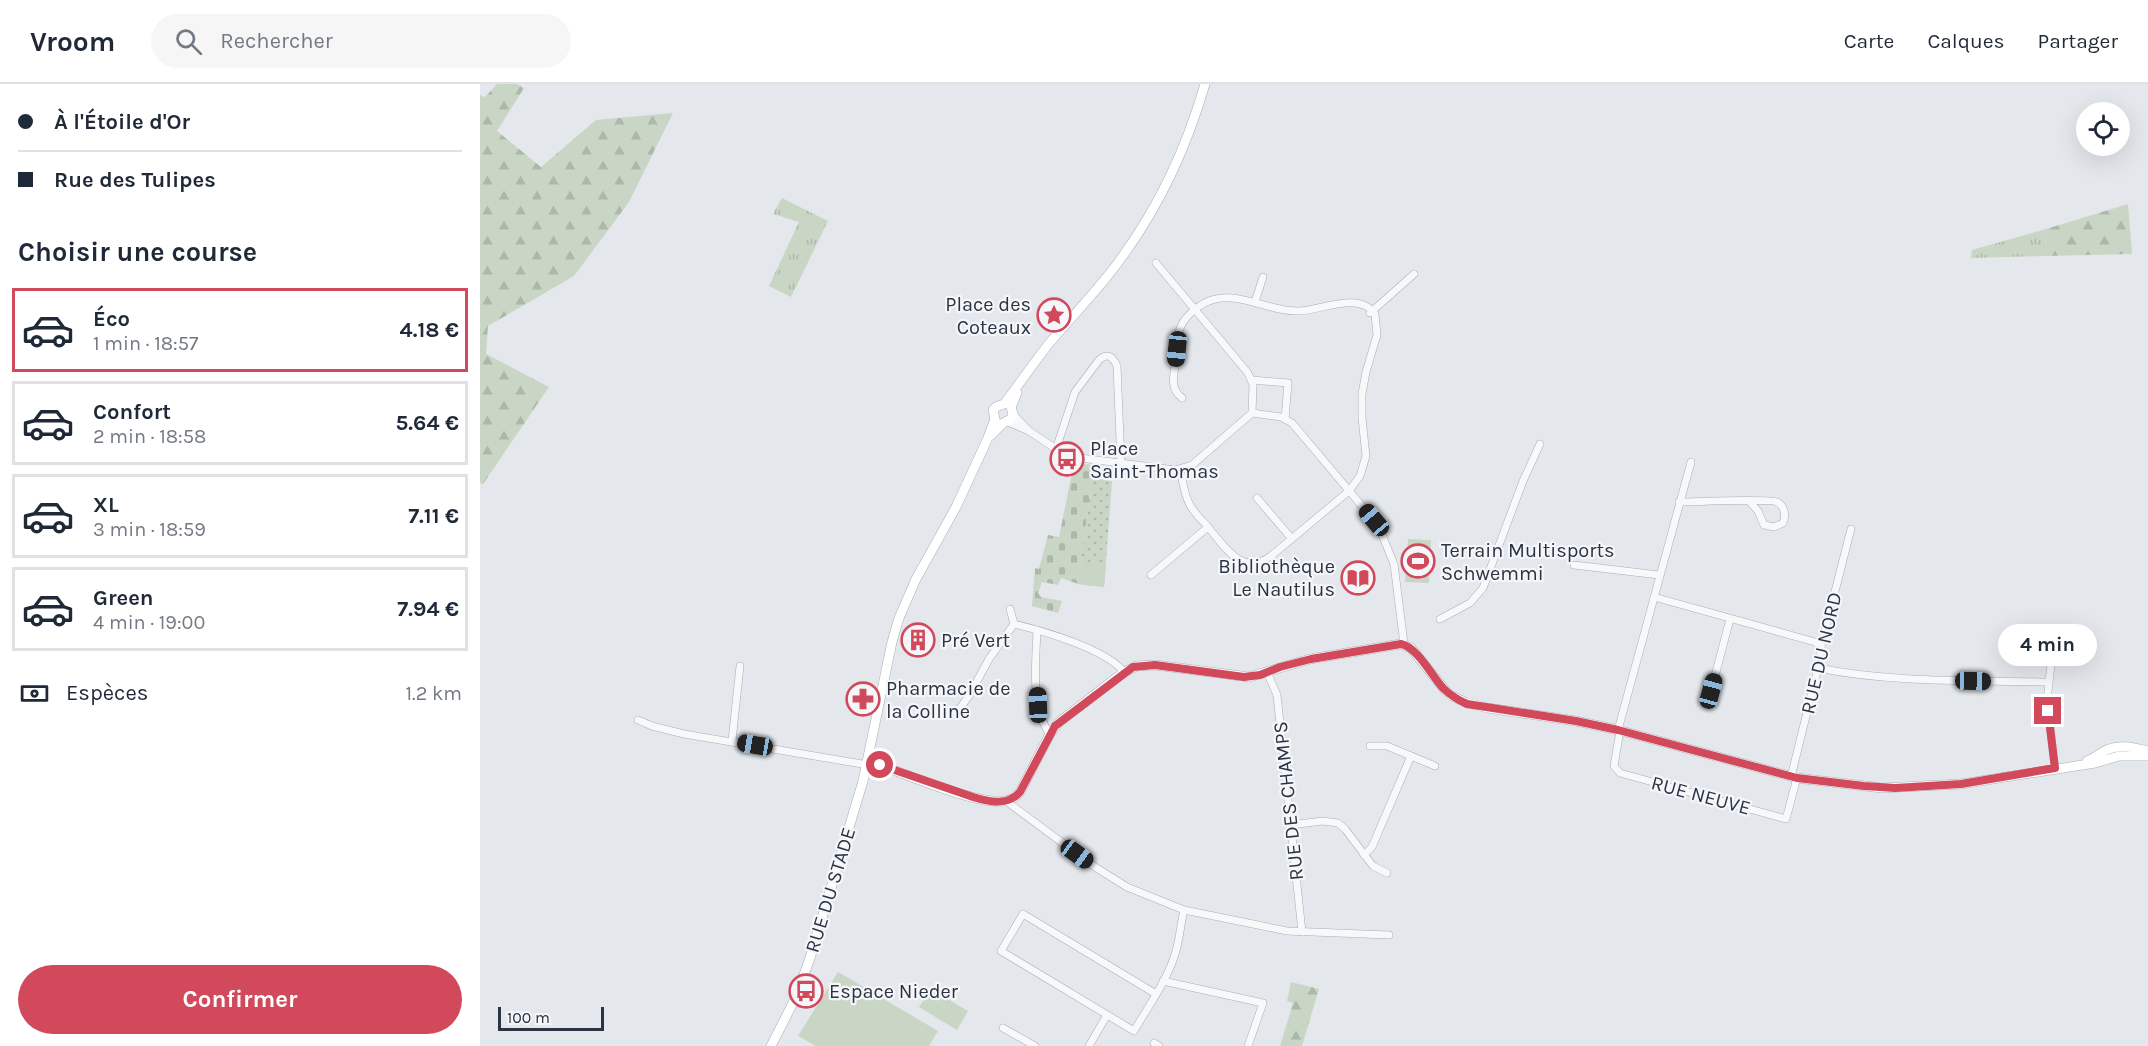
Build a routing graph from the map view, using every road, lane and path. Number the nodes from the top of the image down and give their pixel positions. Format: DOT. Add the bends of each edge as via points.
graph roads {
  1 [pos="1205,84"];
  2 [pos="1156,263"];
  3 [pos="1414,274"];
  4 [pos="1263,277"];
  5 [pos="1255,302"];
  6 [pos="1195,309"];
  7 [pos="1371,312"];
  8 [pos="1252,380"];
  9 [pos="1182,398"];
  10 [pos="1252,413"];
  11 [pos="1005,415"];
  12 [pos="1285,419"];
  13 [pos="1539,444"];
  14 [pos="1056,449"];
  15 [pos="1690,462"];
  16 [pos="1121,464"];
  17 [pos="1180,469"];
  18 [pos="1349,490"];
  19 [pos="1257,498"];
  20 [pos="1749,501"];
  21 [pos="1679,502"];
  22 [pos="1208,527"];
  23 [pos="1851,529"];
  24 [pos="1292,539"];
  25 [pos="1574,565"];
  26 [pos="1151,575"];
  27 [pos="1659,575"];
  28 [pos="1654,597"];
  29 [pos="1010,609"];
  30 [pos="1440,619"];
  31 [pos="1730,619"];
  32 [pos="1014,624"];
  33 [pos="1037,630"];
  34 [pos="1404,644"];
  35 [pos="1821,645"];
  36 [pos="2050,664"];
  37 [pos="740,666"];
  38 [pos="1818,668"];
  39 [pos="1124,672"];
  40 [pos="1267,672"];
  41 [pos="2048,682"];
  42 [pos="1711,691"];
  43 [pos="960,708"];
  44 [pos="638,720"];
  45 [pos="1619,730"];
  46 [pos="1050,734"];
  47 [pos="732,741"];
  48 [pos="1370,746"];
  49 [pos="2148,752"];
  50 [pos="1411,756"];
  51 [pos="2148,756"];
  52 [pos="868,765"];
  53 [pos="2076,765"];
  54 [pos="1435,766"];
  55 [pos="2055,768"];
  56 [pos="1794,778"];
  57 [pos="1006,801"];
  58 [pos="1290,825"];
  59 [pos="1364,855"];
  60 [pos="1387,873"];
  61 [pos="1184,910"];
  62 [pos="1302,932"];
  63 [pos="1389,934"];
  64 [pos="1163,981"];
  65 [pos="1156,994"];
  66 [pos="1107,1015"];
  67 [pos="1003,1028"];
  68 [pos="771,1046"];
  69 [pos="1035,1046"];
  70 [pos="1089,1046"];
  71 [pos="1248,1046"];
  1 -- 11 [label="street, RUE DU STADE" via="1182,150 1157,203 1113,269 1023,380"];
  2 -- 6 [label="street"];
  3 -- 7 [label="street"];
  4 -- 5 [label="street"];
  5 -- 6 [label="street" via="1219,298"];
  5 -- 7 [label="street" via="1297,311 1360,304"];
  6 -- 8 [label="street"];
  6 -- 9 [label="street" via="1183,320 1178,333 1173,383"];
  7 -- 18 [label="street" via="1377,322 1377,335 1362,394 1365,459 1360,476"];
  8 -- 10 [label="street"];
  8 -- 12 [label="street" via="1288,383"];
  10 -- 12 [label="street"];
  10 -- 17 [label="street" via="1191,465"];
  11 -- 14 [label="street"];
  11 -- 52 [label="street, RUE DU STADE" via="987,440 899,618"];
  12 -- 18 [label="street"];
  13 -- 30 [label="street" via="1483,588 1470,603"];
  14 -- 16 [label="street" via="1073,457"];
  14 -- 16 [label="street" via="1080,383 1103,356 1112,357 1118,376"];
  15 -- 21 [label="street"];
  16 -- 17 [label="street"];
  17 -- 22 [label="street" via="1189,504"];
  18 -- 24 [label="street"];
  18 -- 34 [label="street" via="1378,525 1390,550 1397,576"];
  19 -- 24 [label="street"];
  20 -- 20 [label="street" via="1764,525 1774,527 1783,523 1785,513 1781,504"];
  20 -- 21 [label="street"];
  21 -- 27 [label="street"];
  22 -- 24 [label="street" via="1228,552 1244,562 1266,560"];
  22 -- 26 [label="street"];
  23 -- 35 [label="street, RUE DU NORD"];
  25 -- 27 [label="street"];
  27 -- 28 [label="street"];
  28 -- 31 [label="street"];
  28 -- 45 [label="street"];
  29 -- 32 [label="street"];
  31 -- 35 [label="street"];
  31 -- 42 [label="street"];
  32 -- 33 [label="street"];
  32 -- 43 [label="street"];
  33 -- 39 [label="street" via="1113,661"];
  33 -- 46 [label="street" via="1038,705"];
  34 -- 40 [label="street" via="1311,659"];
  34 -- 45 [label="street" via="1444,690 1467,704"];
  35 -- 38 [label="street, RUE DU NORD"];
  36 -- 41 [label="street"];
  37 -- 47 [label="street"];
  38 -- 41 [label="street" via="1915,680"];
  38 -- 56 [label="street, RUE DU NORD"];
  39 -- 40 [label="street" via="1148,665 1244,677"];
  39 -- 46 [label="street" via="1063,719"];
  40 -- 58 [label="street, RUE DES CHAMPS" via="1277,695"];
  41 -- 55 [label="street"];
  44 -- 47 [label="street" via="684,734"];
  45 -- 56 [label="street"];
  45 -- 56 [label="street, RUE NEUVE" via="1614,766 1620,773 1786,819"];
  46 -- 57 [label="street" via="1020,792"];
  47 -- 52 [label="street"];
  48 -- 50 [label="street" via="1387,746"];
  49 -- 53 [label="street" via="2114,747"];
  50 -- 54 [label="street"];
  50 -- 59 [label="street" via="1372,847"];
  51 -- 53 [label="street" via="2119,756"];
  52 -- 57 [label="street" via="880,765 983,800"];
  52 -- 68 [label="street, RUE DU STADE" via="810,958 796,997"];
  53 -- 55 [label="street"];
  55 -- 56 [label="street" via="1974,783 1895,788"];
  57 -- 61 [label="street" via="1127,887"];
  58 -- 59 [label="street" via="1338,823"];
  58 -- 62 [label="street, RUE DES CHAMPS"];
  59 -- 60 [label="street" via="1373,866"];
  61 -- 62 [label="street"];
  61 -- 64 [label="street" via="1177,949"];
  62 -- 63 [label="street"];
  64 -- 65 [label="street"];
  64 -- 71 [label="street" via="1263,1003"];
  65 -- 66 [label="street" via="1134,1031"];
  65 -- 66 [label="street" via="1023,914 1001,951"];
  66 -- 70 [label="street"];
  67 -- 69 [label="street"];
}
